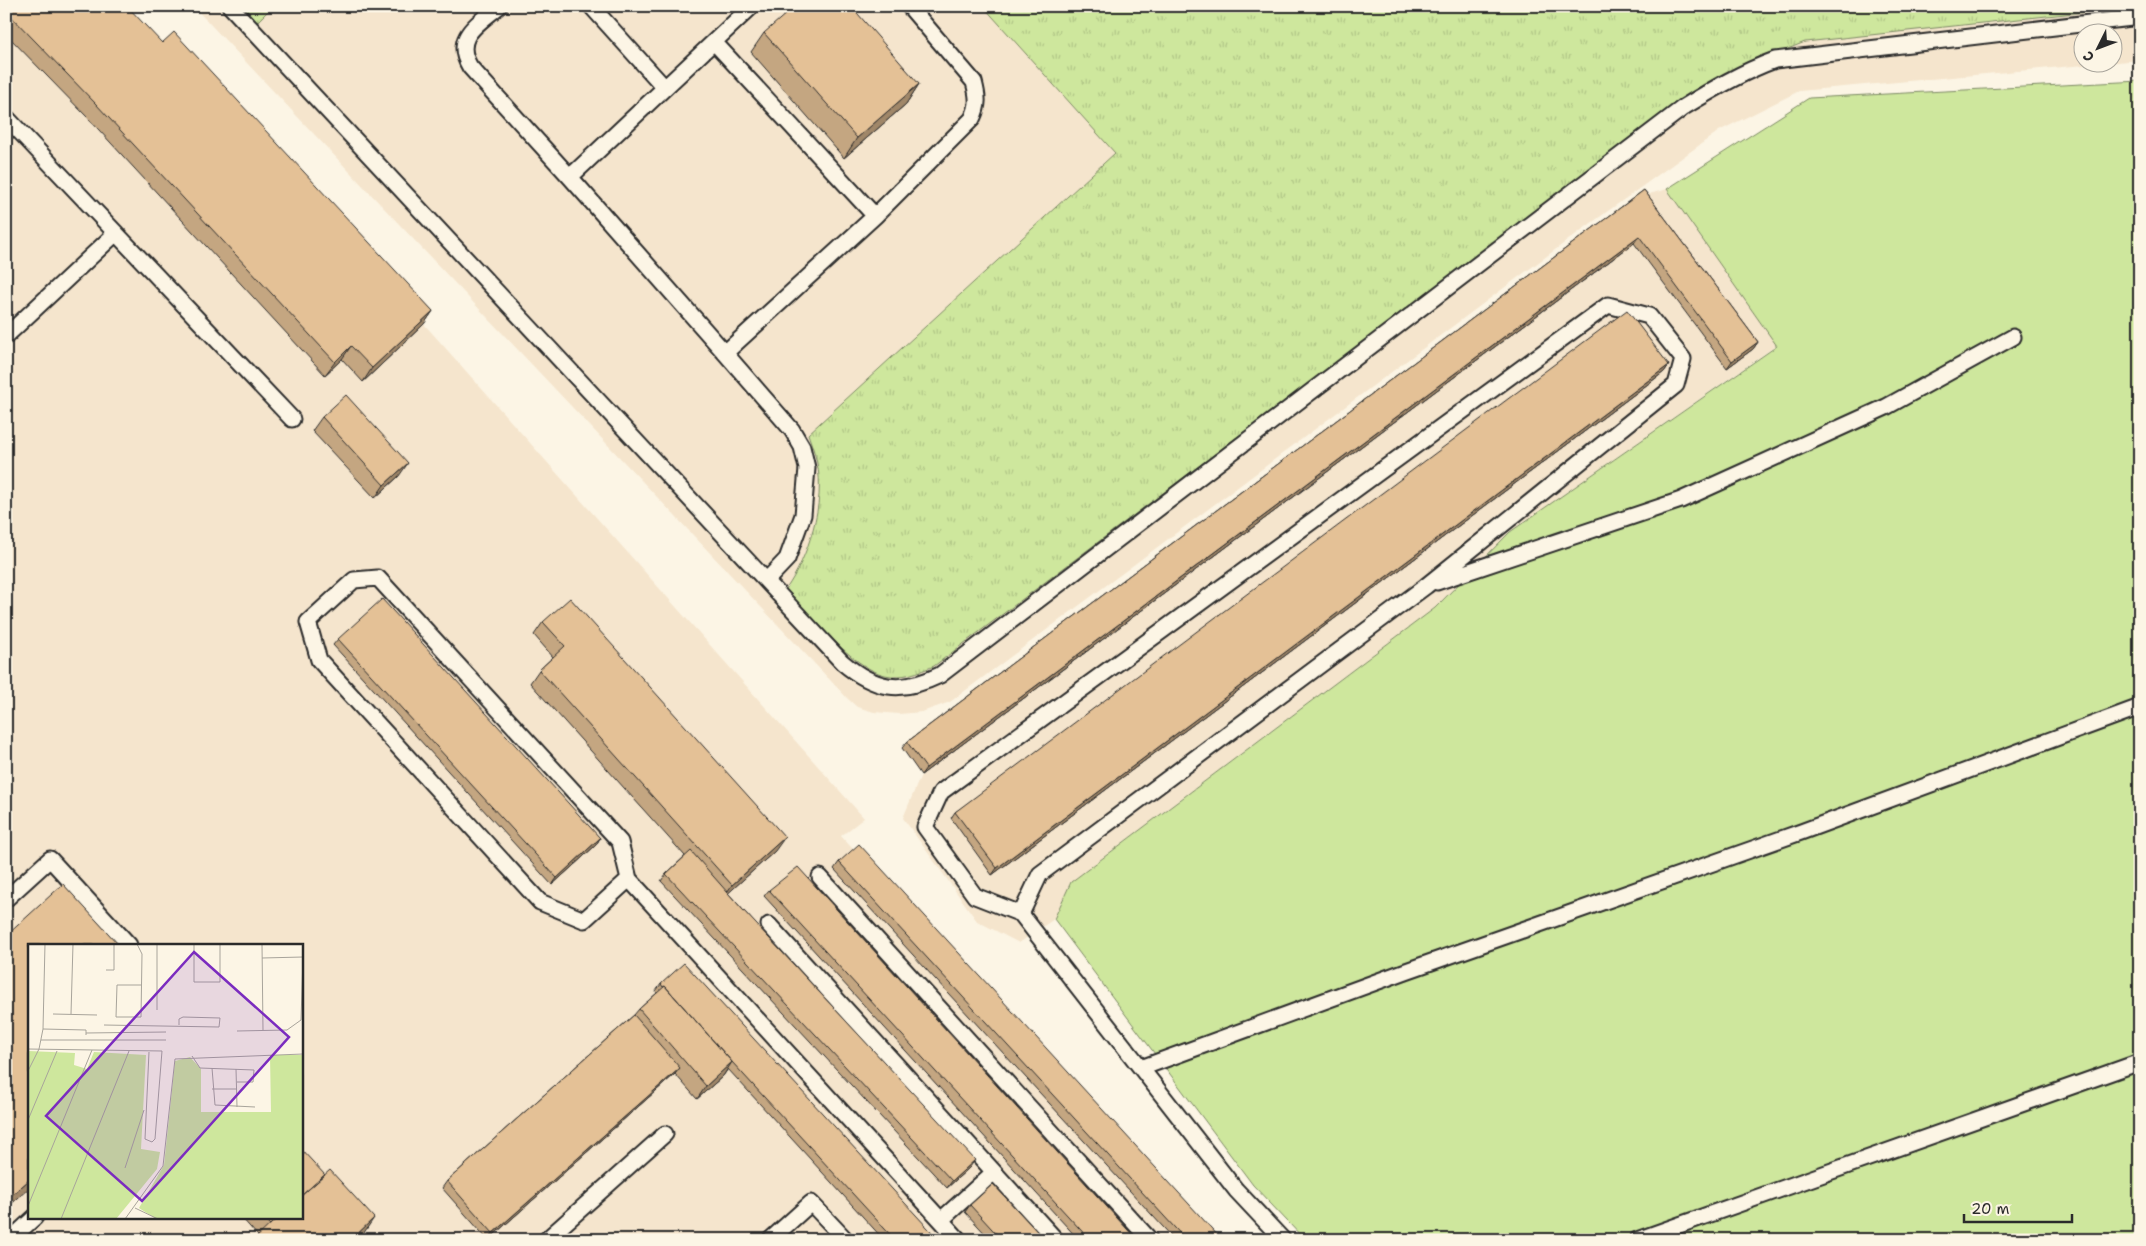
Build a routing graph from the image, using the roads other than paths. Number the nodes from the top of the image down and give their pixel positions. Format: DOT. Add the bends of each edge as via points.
graph roads {
  1 [pos="230,6"];
  2 [pos="499,6"];
  3 [pos="590,6"];
  4 [pos="752,6"];
  5 [pos="909,6"];
  6 [pos="2140,17"];
  7 [pos="714,42"];
  8 [pos="665,88"];
  9 [pos="6,117"];
  10 [pos="570,177"];
  11 [pos="875,216"];
  12 [pos="116,233"];
  13 [pos="6,336"];
  14 [pos="2013,338"];
  15 [pos="725,353"];
  16 [pos="292,420"];
  17 [pos="767,580"];
  18 [pos="1426,586"];
  19 [pos="2140,707"];
  20 [pos="820,877"];
  21 [pos="628,879"];
  22 [pos="6,899"];
  23 [pos="1021,914"];
  24 [pos="769,925"];
  25 [pos="128,944"];
  26 [pos="2140,1062"];
  27 [pos="1141,1068"];
  28 [pos="665,1134"];
  29 [pos="994,1172"];
  30 [pos="34,1218"];
  31 [pos="941,1220"];
  32 [pos="10,1240"];
  33 [pos="546,1240"];
  34 [pos="770,1240"];
  35 [pos="846,1240"];
  36 [pos="959,1240"];
  37 [pos="1056,1240"];
  38 [pos="1150,1240"];
  39 [pos="1282,1240"];
  40 [pos="1637,1240"];
  1 -- 17 [label="lane"];
  2 -- 10 [label="lane" via="466,34 464,57"];
  3 -- 8 [label="lane"];
  4 -- 7 [label="lane"];
  5 -- 11 [label="lane" via="974,82 978,108 972,119"];
  6 -- 17 [label="lane" via="1775,60 1714,88 1684,107 940,675 922,683 898,688 876,685 856,674"];
  7 -- 8 [label="lane"];
  7 -- 11 [label="lane"];
  8 -- 10 [label="lane"];
  9 -- 12 [label="lane"];
  10 -- 15 [label="lane"];
  11 -- 15 [label="lane"];
  12 -- 13 [label="lane"];
  12 -- 16 [label="lane"];
  14 -- 18 [label="lane" via="1886,407 1681,500"];
  15 -- 17 [label="lane" via="792,430 802,447 807,468 798,534 788,559"];
  18 -- 23 [label="lane" via="1040,874"];
  18 -- 23 [label="lane" via="1676,385 1683,359 1649,316 1608,305 941,792 925,827 974,896"];
  19 -- 27 [label="lane"];
  20 -- 38 [label="lane"];
  21 -- 21 [label="lane" via="620,842 378,578 354,580 308,622 319,660 540,902 584,920"];
  21 -- 31 [label="lane"];
  22 -- 25 [label="lane" via="50,859"];
  23 -- 27 [label="lane"];
  24 -- 29 [label="lane"];
  26 -- 40 [label="lane"];
  27 -- 39 [label="lane" via="1236,1190"];
  28 -- 33 [label="lane"];
  29 -- 31 [label="lane"];
  29 -- 37 [label="lane"];
  30 -- 32 [label="lane"];
  31 -- 36 [label="lane"];
  34 -- 35 [label="lane" via="811,1203"];
}
